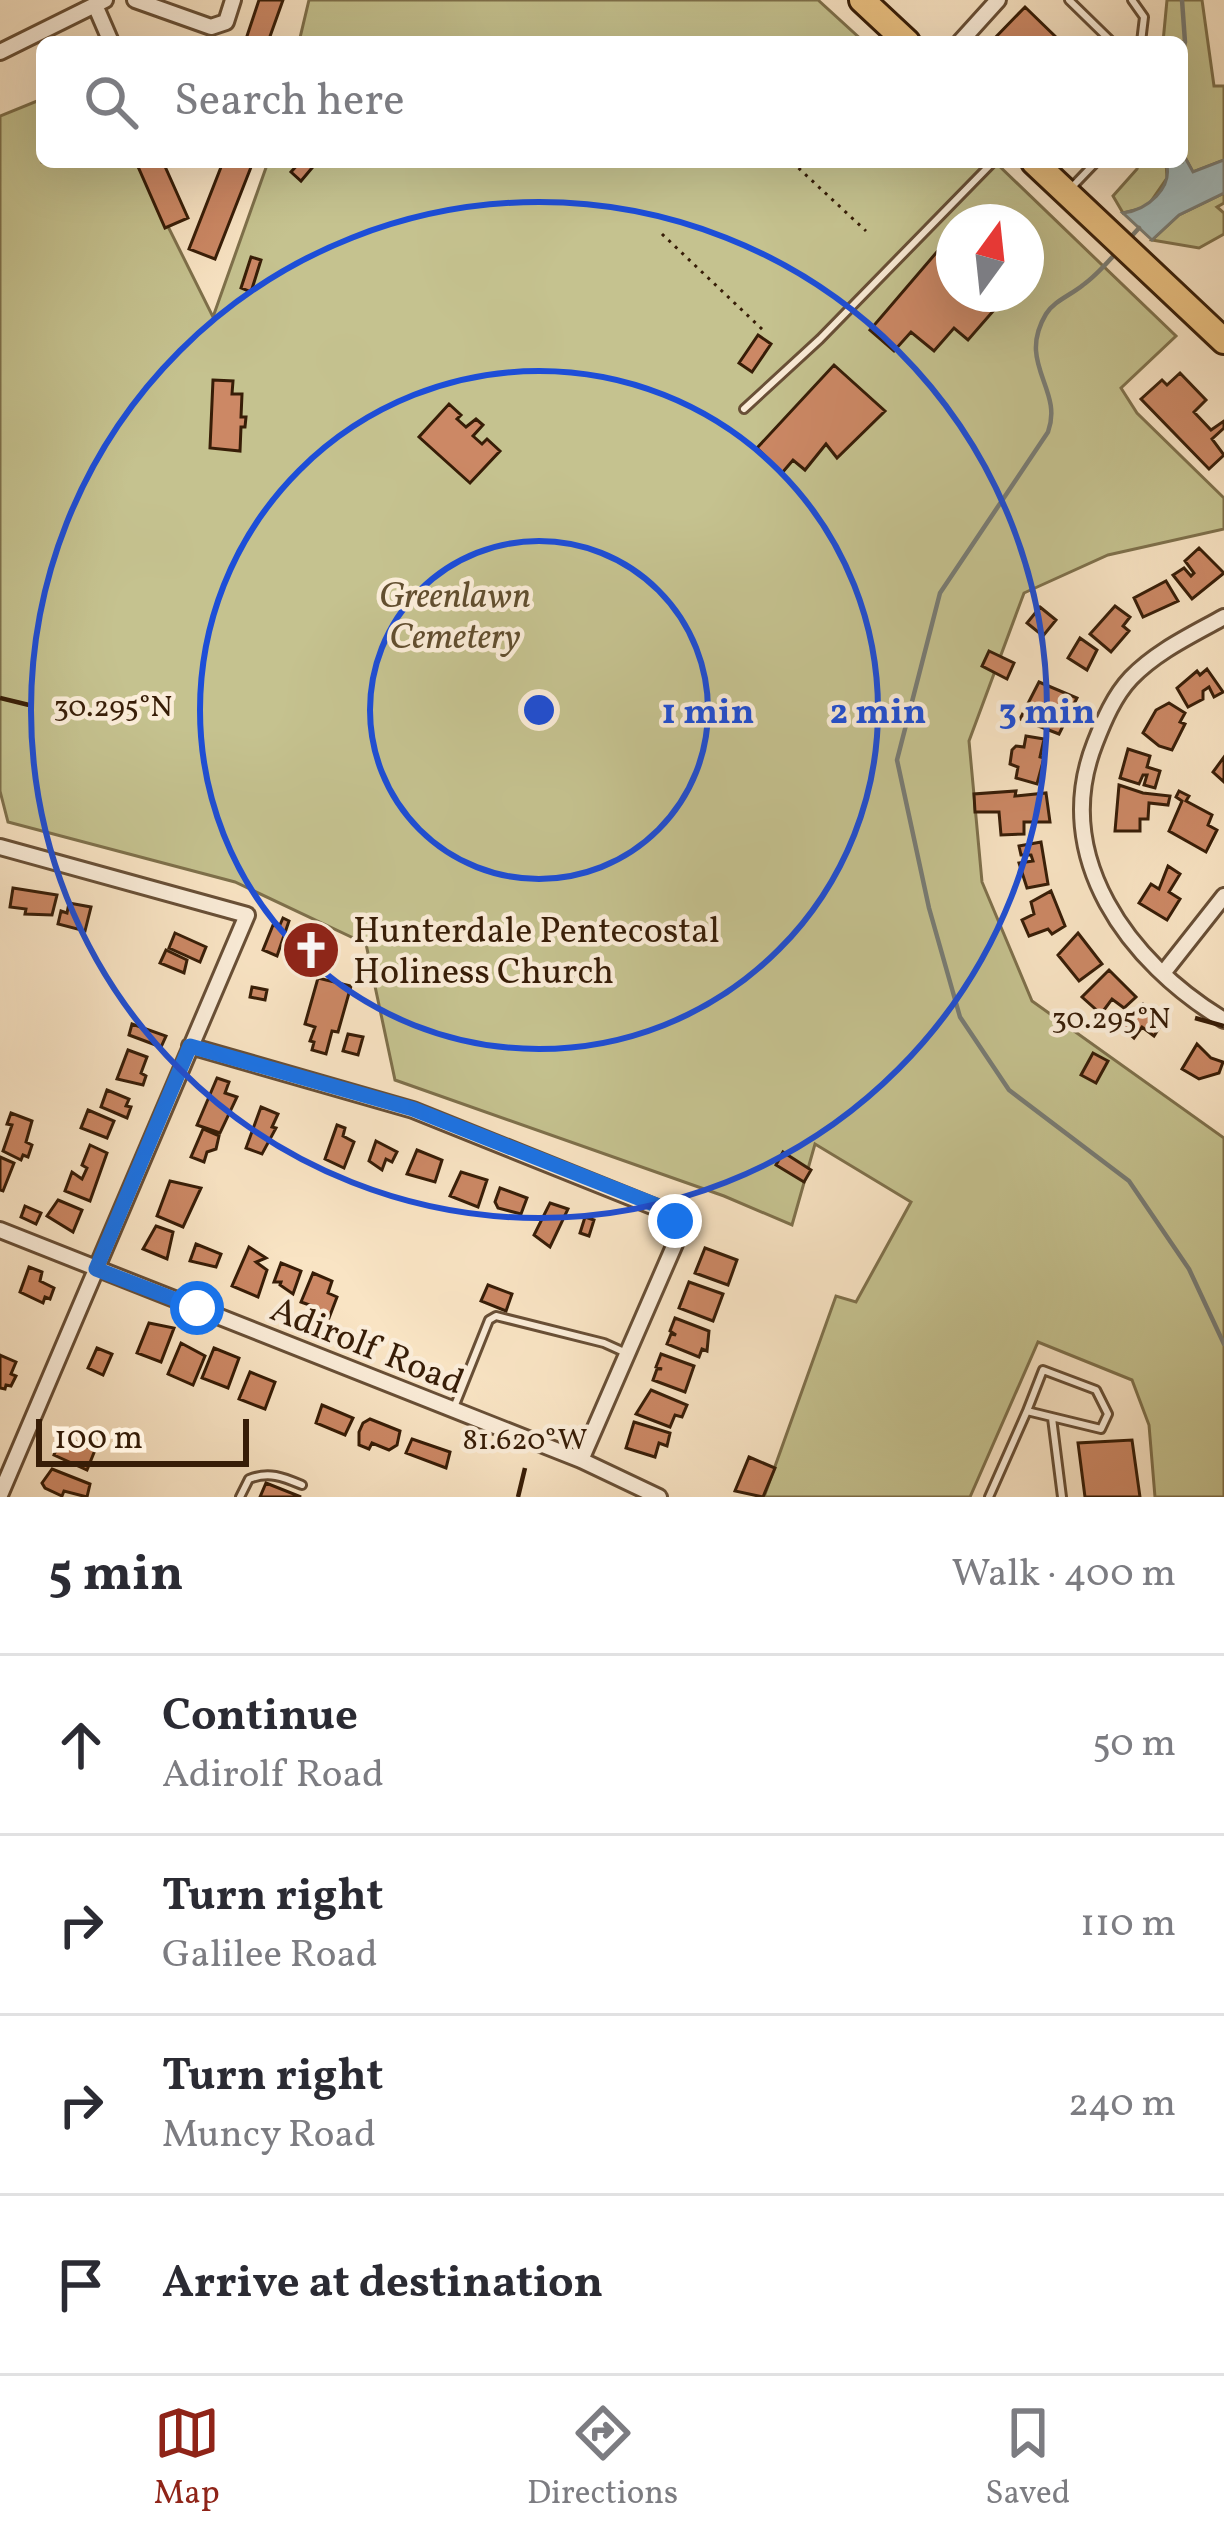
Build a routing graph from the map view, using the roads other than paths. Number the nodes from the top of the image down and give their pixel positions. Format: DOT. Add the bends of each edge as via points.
graph roads {
  1 [pos="135,0"];
  2 [pos="233,0"];
  3 [pos="998,0"];
  4 [pos="1069,0"];
  5 [pos="1132,0"];
  6 [pos="868,2"];
  7 [pos="100,3"];
  8 [pos="109,36"];
  9 [pos="901,36"];
  10 [pos="965,36"];
  11 [pos="1106,36"];
  12 [pos="1142,36"];
  13 [pos="0,52"];
  14 [pos="987,168"];
  15 [pos="1040,168"];
  16 [pos="1090,168"];
  17 [pos="1067,193"];
  18 [pos="1224,341"];
  19 [pos="744,409"];
  20 [pos="1224,617"];
  21 [pos="0,848"];
  22 [pos="1224,896"];
  23 [pos="1164,972"];
  24 [pos="1224,1021"];
  25 [pos="190,1046"];
  26 [pos="0,1230"];
  27 [pos="96,1269"];
  28 [pos="627,1354"];
  29 [pos="453,1411"];
  30 [pos="1027,1411"];
  31 [pos="1052,1418"];
  32 [pos="581,1460"];
  33 [pos="302,1485"];
  34 [pos="0,1495"];
  35 [pos="240,1497"];
  36 [pos="659,1497"];
  37 [pos="989,1497"];
  38 [pos="1063,1497"];
  1 -- 2 [label="street" via="211,27 226,22"];
  3 -- 10 [label="street"];
  4 -- 11 [label="lane"];
  5 -- 12 [label="lane" via="1144,17"];
  6 -- 9 [label="highway"];
  7 -- 8 [label="street"];
  7 -- 13 [label="street"];
  14 -- 19 [label="lane"];
  15 -- 17 [label="highway"];
  16 -- 17 [label="lane"];
  17 -- 18 [label="highway"];
  20 -- 23 [label="street" via="1130,679 1102,726 1084,783 1083,839 1099,891"];
  21 -- 25 [label="street" via="247,915"];
  22 -- 23 [label="street"];
  23 -- 24 [label="street"];
  25 -- 27 [label="street"];
  25 -- 28 [label="street" via="413,1109 656,1205 675,1221 675,1244"];
  26 -- 27 [label="street, Adirolf Road"];
  27 -- 29 [label="street, Adirolf Road"];
  27 -- 34 [label="street"];
  28 -- 29 [label="lane" via="496,1316"];
  28 -- 32 [label="street"];
  29 -- 32 [label="street, Adirolf Road"];
  30 -- 31 [label="lane"];
  30 -- 31 [label="lane" via="1043,1370 1096,1390 1108,1414 1100,1429"];
  30 -- 37 [label="lane"];
  31 -- 38 [label="lane"];
  32 -- 36 [label="street, Adirolf Road"];
  33 -- 35 [label="lane" via="262,1474"];
}
